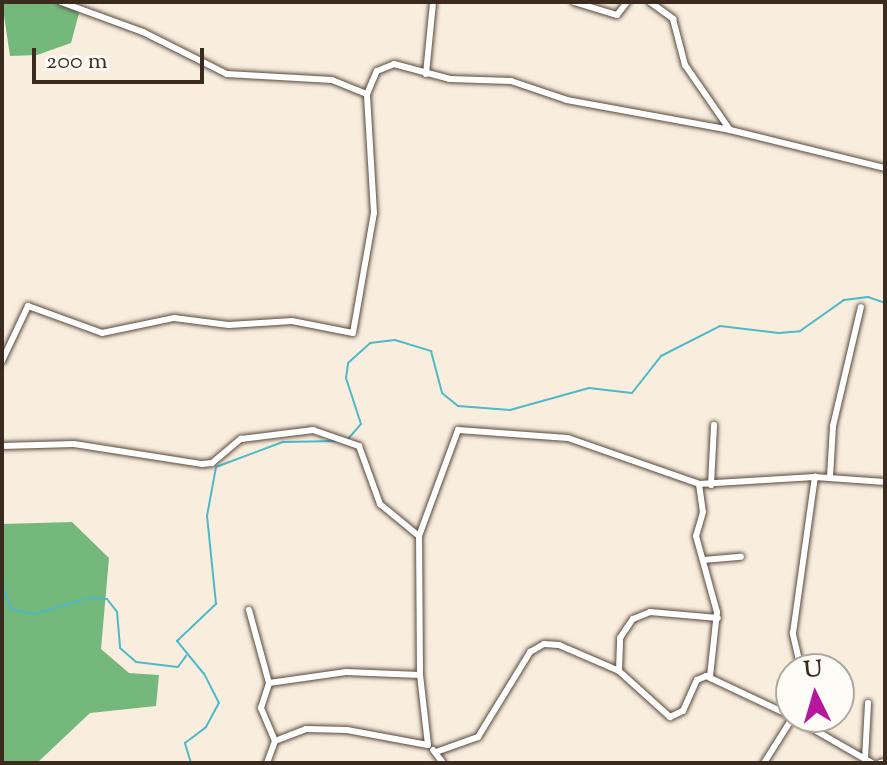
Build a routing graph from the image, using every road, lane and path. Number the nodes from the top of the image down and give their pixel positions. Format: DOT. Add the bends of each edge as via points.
graph roads {
  1 [pos="61,2"];
  2 [pos="433,2"];
  3 [pos="574,2"];
  4 [pos="627,2"];
  5 [pos="650,2"];
  6 [pos="81,5"];
  7 [pos="426,74"];
  8 [pos="367,94"];
  9 [pos="730,130"];
  10 [pos="885,168"];
  11 [pos="861,307"];
  12 [pos="2,361"];
  13 [pos="714,425"];
  14 [pos="2,446"];
  15 [pos="815,477"];
  16 [pos="830,477"];
  17 [pos="885,482"];
  18 [pos="699,484"];
  19 [pos="711,485"];
  20 [pos="419,536"];
  21 [pos="741,557"];
  22 [pos="703,560"];
  23 [pos="249,610"];
  24 [pos="718,618"];
  25 [pos="797,653"];
  26 [pos="619,671"];
  27 [pos="420,675"];
  28 [pos="710,676"];
  29 [pos="269,683"];
  30 [pos="868,703"];
  31 [pos="775,708"];
  32 [pos="782,733"];
  33 [pos="820,733"];
  34 [pos="275,741"];
  35 [pos="428,745"];
  36 [pos="436,752"];
  37 [pos="868,761"];
  38 [pos="267,763"];
  39 [pos="443,763"];
  40 [pos="764,763"];
  1 -- 6 [label="street"];
  2 -- 7 [label="street"];
  3 -- 4 [label="street" via="617,15"];
  5 -- 9 [label="street" via="673,19 685,65"];
  6 -- 8 [label="street" via="227,74 332,80"];
  7 -- 8 [label="street" via="383,65"];
  7 -- 9 [label="street" via="511,81 567,100"];
  8 -- 12 [label="street" via="374,213 353,333 292,321 229,325 174,318 102,333 28,306"];
  9 -- 10 [label="street"];
  11 -- 16 [label="street" via="833,426"];
  13 -- 19 [label="street"];
  14 -- 20 [label="street" via="74,444 202,464 212,463 241,439 313,430 350,442 365,455 380,504"];
  15 -- 16 [label="street"];
  15 -- 19 [label="street"];
  15 -- 25 [label="street" via="793,633"];
  16 -- 17 [label="street"];
  18 -- 19 [label="street"];
  18 -- 20 [label="street" via="568,438 463,429 453,438"];
  18 -- 22 [label="street" via="703,512 696,536"];
  20 -- 27 [label="street"];
  21 -- 22 [label="street"];
  22 -- 24 [label="street"];
  23 -- 29 [label="street"];
  24 -- 26 [label="street" via="650,612 633,619 620,638"];
  24 -- 28 [label="street"];
  26 -- 28 [label="street" via="670,717 683,711 697,680"];
  26 -- 36 [label="street" via="559,645 536,646 483,732 466,744"];
  27 -- 29 [label="street" via="346,672"];
  27 -- 35 [label="street"];
  28 -- 31 [label="street"];
  29 -- 34 [label="street" via="261,708"];
  30 -- 37 [label="street"];
  32 -- 40 [label="street"];
  33 -- 37 [label="street"];
  34 -- 35 [label="street" via="296,731 330,728"];
  34 -- 38 [label="street"];
  35 -- 36 [label="street"];
  36 -- 39 [label="street"];
}
